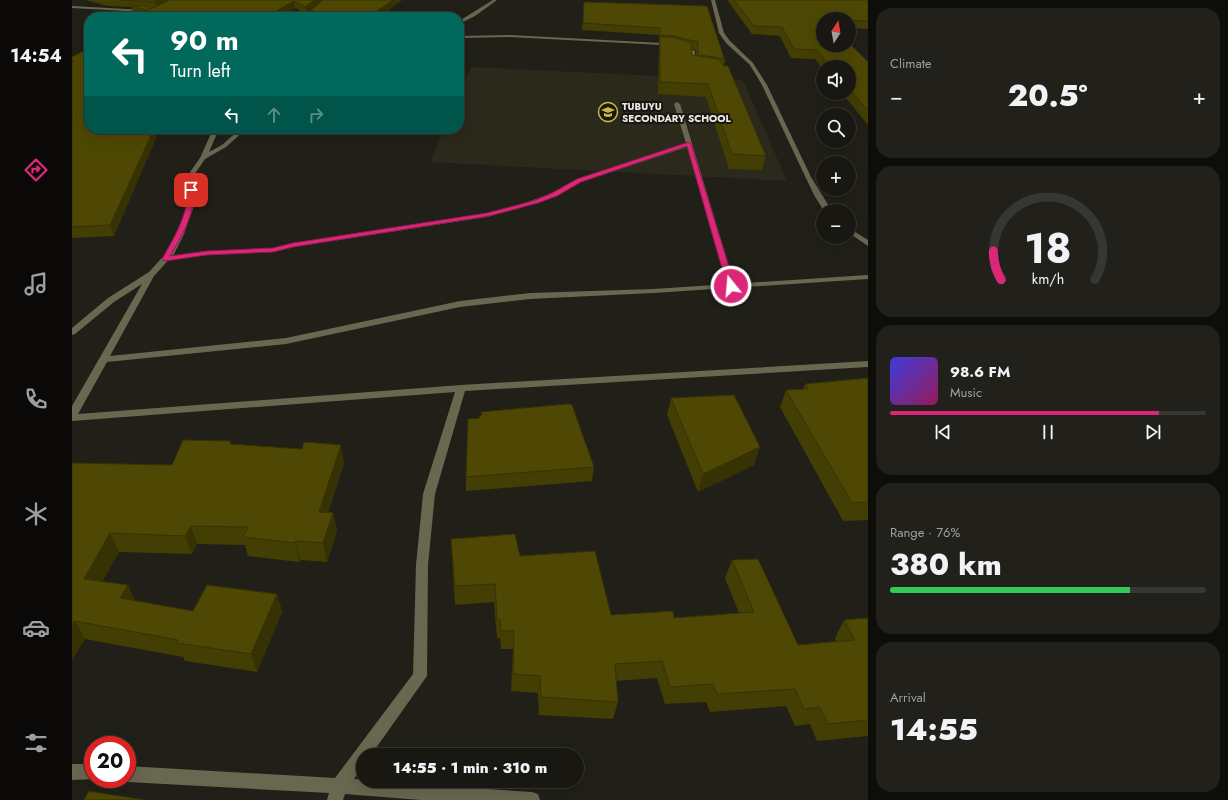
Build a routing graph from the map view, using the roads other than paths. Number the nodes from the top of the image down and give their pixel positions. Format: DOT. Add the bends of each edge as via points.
graph roads {
  1 [pos="328,0"];
  2 [pos="495,0"];
  3 [pos="713,0"];
  4 [pos="72,7"];
  5 [pos="148,11"];
  6 [pos="313,12"];
  7 [pos="464,20"];
  8 [pos="464,36"];
  9 [pos="705,67"];
  10 [pos="677,104"];
  11 [pos="214,134"];
  12 [pos="237,134"];
  13 [pos="689,144"];
  14 [pos="203,158"];
  15 [pos="823,204"];
  16 [pos="856,235"];
  17 [pos="868,244"];
  18 [pos="165,259"];
  19 [pos="152,274"];
  20 [pos="868,277"];
  21 [pos="731,286"];
  22 [pos="72,332"];
  23 [pos="104,359"];
  24 [pos="868,364"];
  25 [pos="461,388"];
  26 [pos="72,416"];
  27 [pos="72,772"];
  28 [pos="84,772"];
  29 [pos="136,775"];
  30 [pos="337,793"];
  31 [pos="532,800"];
  1 -- 6 [label="street"];
  2 -- 7 [label="street"];
  3 -- 15 [label="street" via="720,30 760,76 815,194"];
  4 -- 5 [label="street"];
  8 -- 9 [label="street" via="517,36 662,44 693,52 693,65"];
  10 -- 13 [label="street"];
  11 -- 14 [label="street"];
  12 -- 14 [label="street" via="224,146"];
  13 -- 18 [label="street" via="579,181 535,202 487,215 273,250 207,253"];
  13 -- 21 [label="street"];
  14 -- 18 [label="street" via="191,174 191,206 180,234"];
  16 -- 17 [label="street"];
  18 -- 19 [label="street"];
  19 -- 22 [label="street" via="111,300"];
  19 -- 23 [label="street"];
  20 -- 21 [label="street"];
  21 -- 23 [label="street" via="530,296 460,304 286,341"];
  23 -- 26 [label="street"];
  24 -- 25 [label="street"];
  25 -- 26 [label="street"];
  25 -- 30 [label="street" via="429,494 422,565 420,676"];
  27 -- 28 [label="street"];
  29 -- 30 [label="street"];
  30 -- 31 [label="street"];
}
